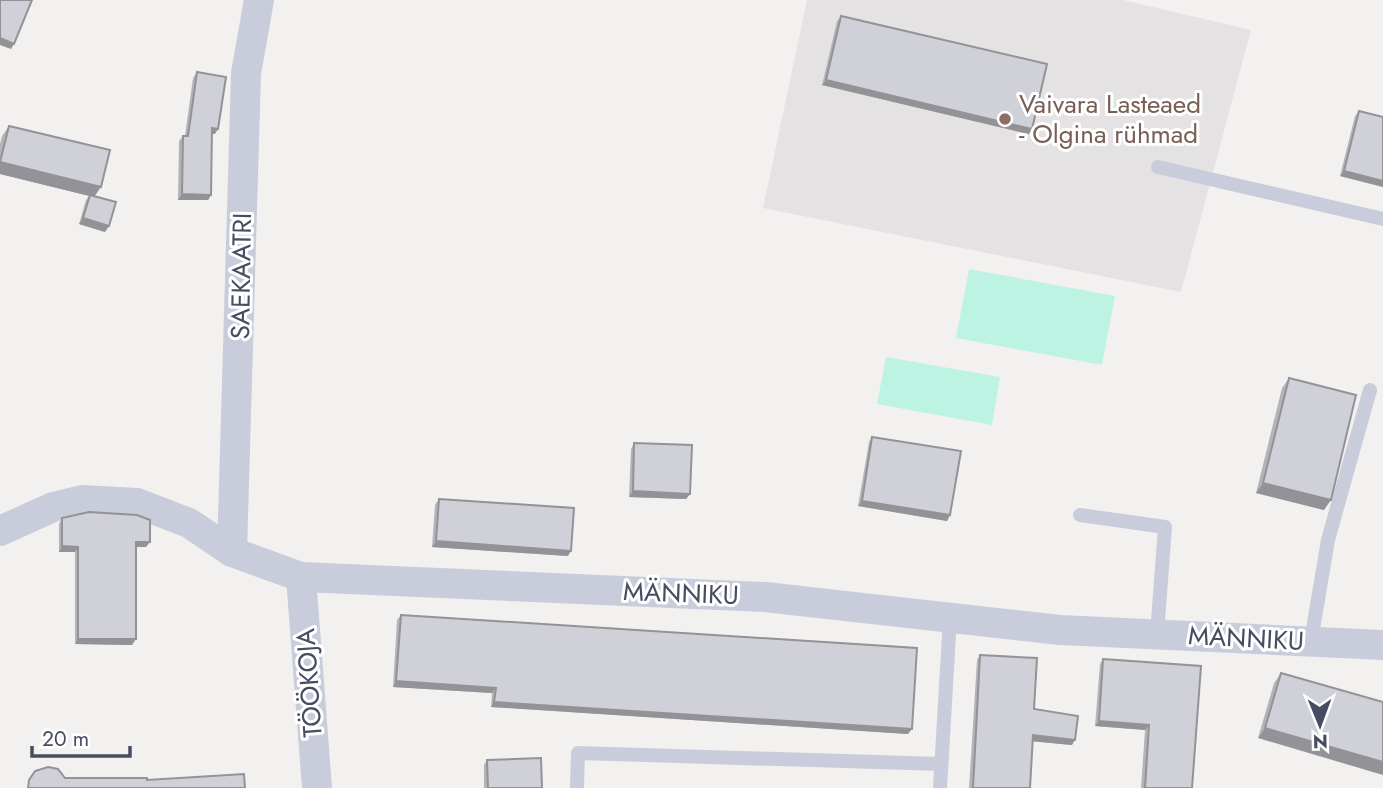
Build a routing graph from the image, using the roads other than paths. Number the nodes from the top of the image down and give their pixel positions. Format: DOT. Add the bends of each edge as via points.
graph roads {
  1 [pos="259,0"];
  2 [pos="1158,167"];
  3 [pos="1383,219"];
  4 [pos="1370,390"];
  5 [pos="1080,515"];
  6 [pos="2,531"];
  7 [pos="232,552"];
  8 [pos="301,578"];
  9 [pos="950,618"];
  10 [pos="1157,634"];
  11 [pos="1311,641"];
  12 [pos="1383,645"];
  13 [pos="941,764"];
  14 [pos="317,788"];
  15 [pos="578,788"];
  16 [pos="940,788"];
  1 -- 7 [label="street, SAEKAATRI" via="246,72"];
  2 -- 3 [label="lane"];
  4 -- 11 [label="lane" via="1328,540"];
  5 -- 10 [label="lane" via="1165,527"];
  6 -- 7 [label="street, MÄNNIKU" via="54,507 82,500 137,503 189,523"];
  7 -- 8 [label="street, MÄNNIKU"];
  8 -- 9 [label="street, MÄNNIKU" via="765,597"];
  8 -- 14 [label="street, TÖÖKOJA"];
  9 -- 10 [label="street, MÄNNIKU"];
  9 -- 13 [label="lane"];
  10 -- 11 [label="street, MÄNNIKU"];
  11 -- 12 [label="street, MÄNNIKU"];
  13 -- 15 [label="lane" via="578,753"];
  13 -- 16 [label="lane"];
}
